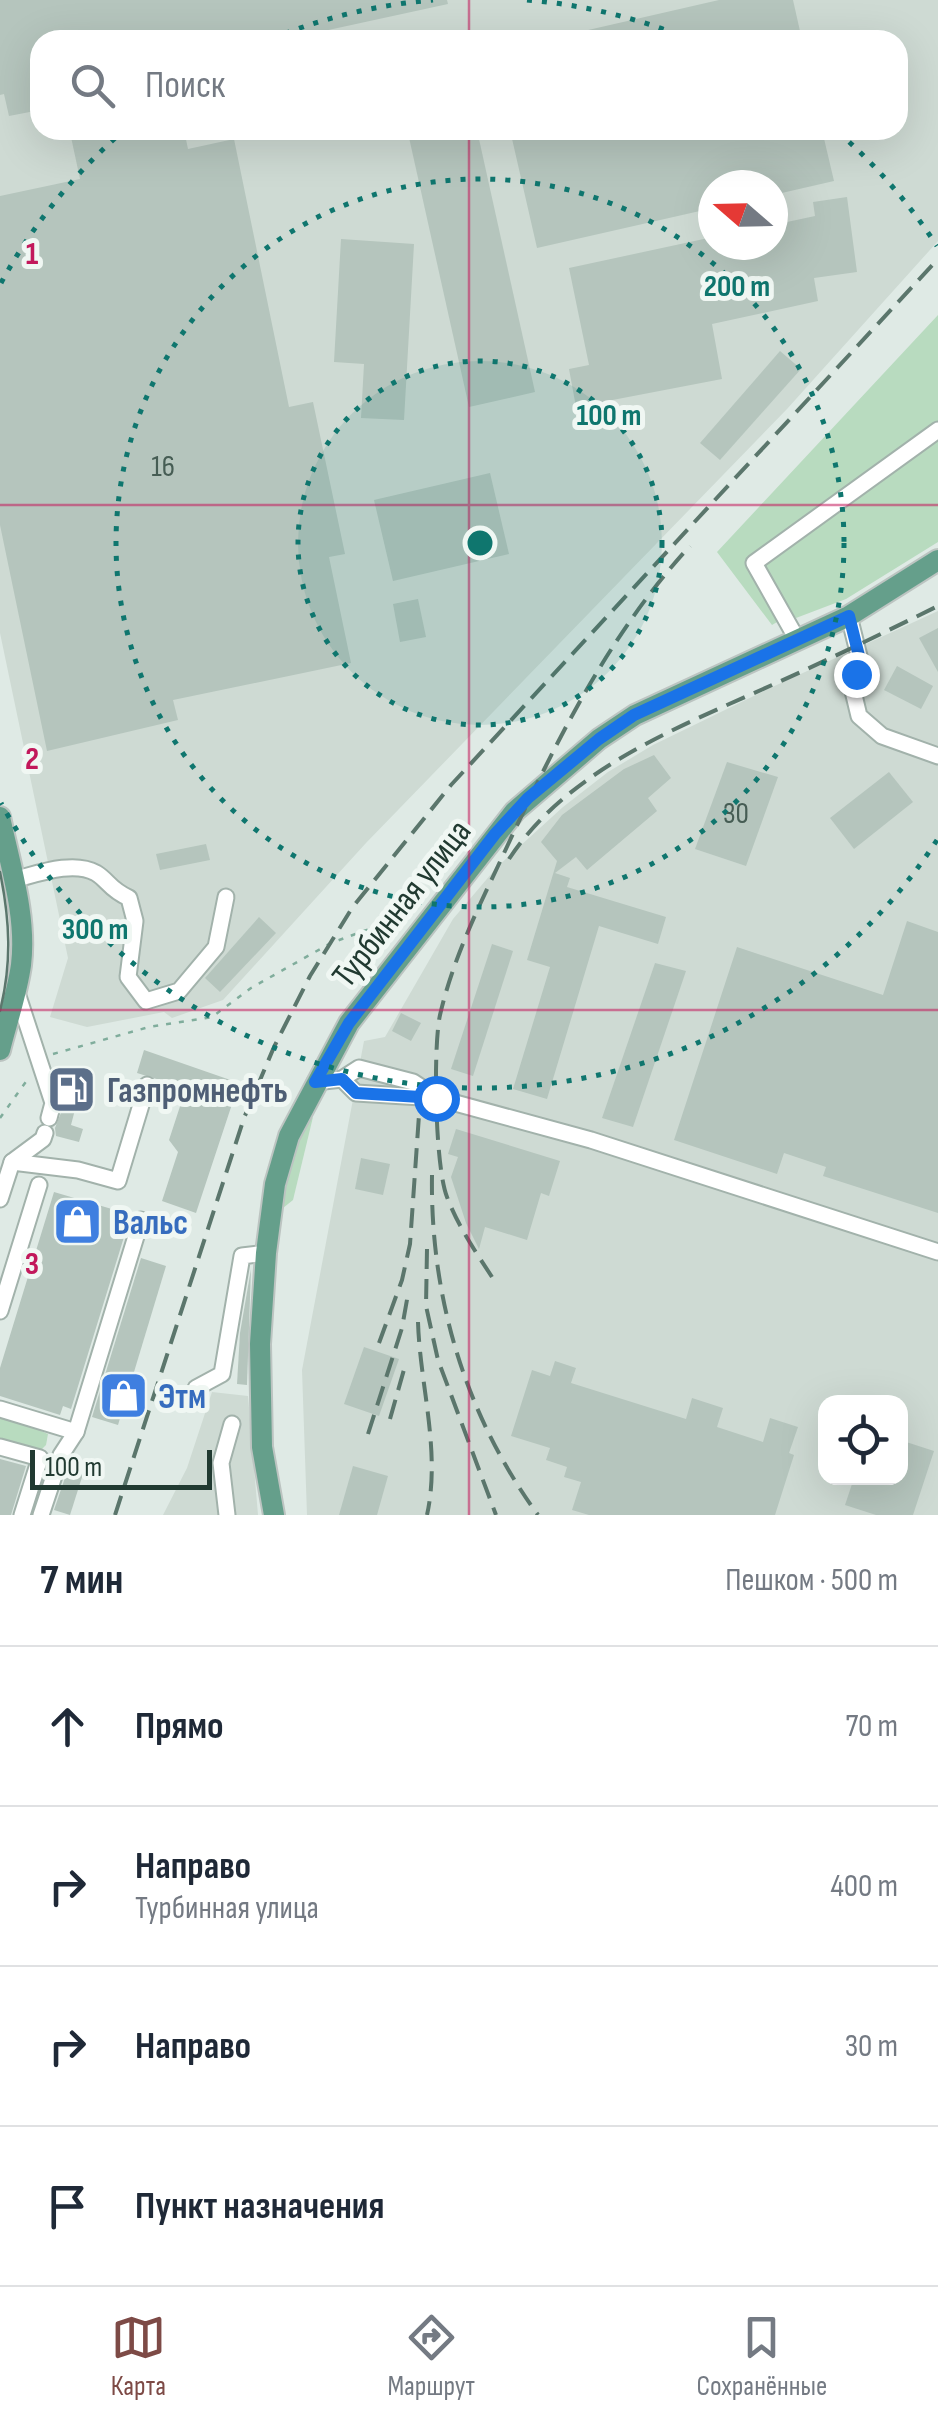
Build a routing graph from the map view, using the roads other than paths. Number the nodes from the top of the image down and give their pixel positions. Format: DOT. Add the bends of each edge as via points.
graph roads {
  1 [pos="938,430"];
  2 [pos="938,560"];
  3 [pos="849,616"];
  4 [pos="798,641"];
  5 [pos="938,756"];
  6 [pos="0,818"];
  7 [pos="13,880"];
  8 [pos="226,896"];
  9 [pos="16,990"];
  10 [pos="0,1050"];
  11 [pos="315,1082"];
  12 [pos="147,1084"];
  13 [pos="12,1162"];
  14 [pos="40,1184"];
  15 [pos="0,1199"];
  16 [pos="141,1220"];
  17 [pos="938,1252"];
  18 [pos="266,1253"];
  19 [pos="8,1259"];
  20 [pos="0,1311"];
  21 [pos="196,1388"];
  22 [pos="0,1409"];
  23 [pos="232,1424"];
  24 [pos="76,1432"];
  25 [pos="0,1447"];
  26 [pos="22,1515"];
  27 [pos="41,1515"];
  28 [pos="227,1515"];
  29 [pos="274,1515"];
  1 -- 4 [label="lane" via="754,563"];
  2 -- 3 [label="main road, Турбинная улица"];
  3 -- 4 [label="main road, Турбинная улица"];
  3 -- 5 [label="lane" via="860,660 853,692 859,716 882,736"];
  4 -- 11 [label="main road, Турбинная улица" via="634,715 515,811 349,1023"];
  6 -- 7 [label="main road"];
  7 -- 8 [label="lane" via="74,867 98,874 128,898 134,921 128,976 146,1002 179,991 216,947"];
  7 -- 9 [label="main road" via="22,942"];
  9 -- 10 [label="main road"];
  9 -- 13 [label="lane" via="41,1060 49,1118 43,1139"];
  11 -- 17 [label="lane" via="342,1079 359,1068 413,1082 436,1098 591,1140"];
  11 -- 18 [label="main road, Турбинная улица" via="275,1184"];
  12 -- 13 [label="lane" via="118,1181"];
  13 -- 15 [label="lane"];
  14 -- 19 [label="lane"];
  16 -- 24 [label="lane"];
  18 -- 21 [label="lane" via="242,1256 222,1374"];
  18 -- 29 [label="main road, Турбинная улица" via="262,1447"];
  19 -- 20 [label="lane"];
  22 -- 24 [label="lane"];
  23 -- 28 [label="lane" via="221,1463"];
  24 -- 27 [label="lane"];
  25 -- 26 [label="lane" via="40,1458"];
}
